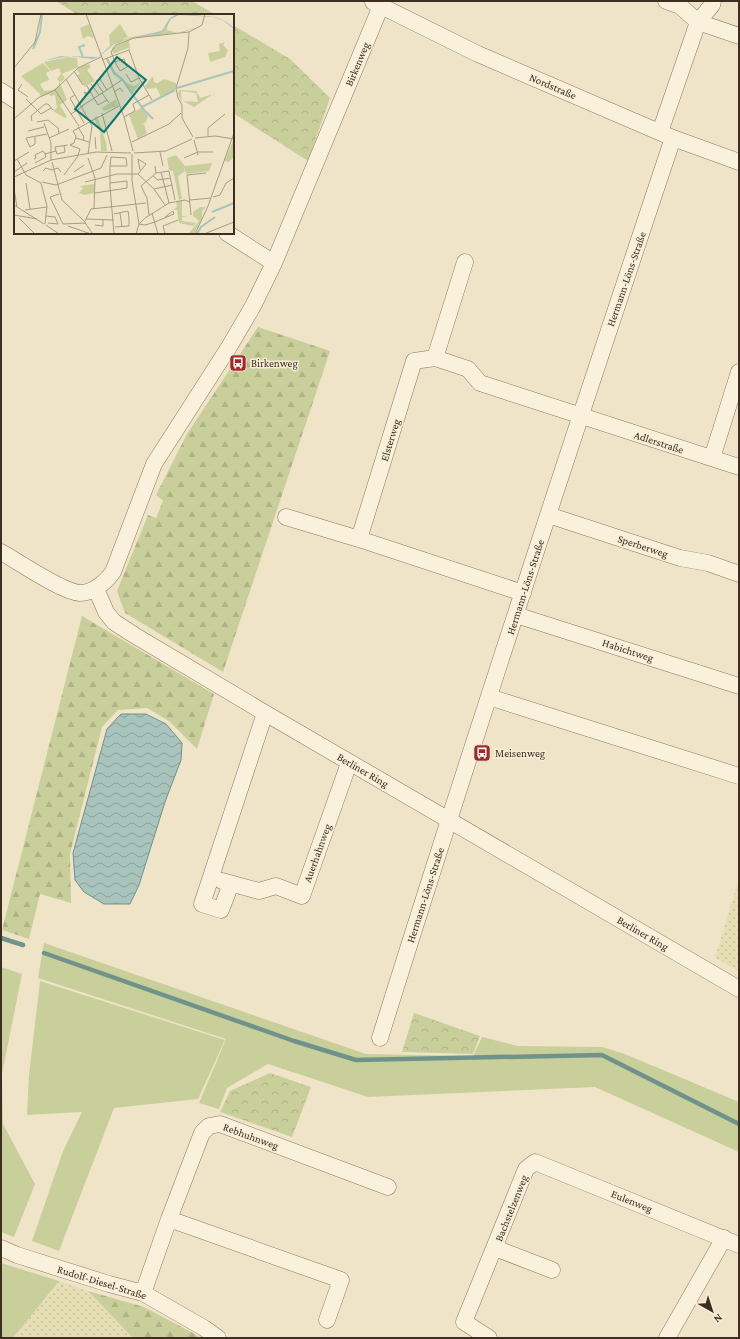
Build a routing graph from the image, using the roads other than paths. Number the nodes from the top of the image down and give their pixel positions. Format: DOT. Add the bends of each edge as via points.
graph roads {
  1 [pos="666,1"];
  2 [pos="713,1"];
  3 [pos="378,3"];
  4 [pos="698,22"];
  5 [pos="739,36"];
  6 [pos="1,91"];
  7 [pos="14,99"];
  8 [pos="666,135"];
  9 [pos="739,162"];
  10 [pos="229,234"];
  11 [pos="465,262"];
  12 [pos="274,263"];
  13 [pos="435,358"];
  14 [pos="739,372"];
  15 [pos="736,390"];
  16 [pos="580,417"];
  17 [pos="712,458"];
  18 [pos="739,467"];
  19 [pos="548,515"];
  20 [pos="286,518"];
  21 [pos="359,539"];
  22 [pos="1,552"];
  23 [pos="739,574"];
  24 [pos="96,588"];
  25 [pos="523,593"];
  26 [pos="516,615"];
  27 [pos="739,686"];
  28 [pos="489,697"];
  29 [pos="265,713"];
  30 [pos="350,762"];
  31 [pos="739,776"];
  32 [pos="449,819"];
  33 [pos="211,877"];
  34 [pos="231,884"];
  35 [pos="739,989"];
  36 [pos="380,1038"];
  37 [pos="526,1169"];
  38 [pos="388,1187"];
  39 [pos="169,1219"];
  40 [pos="724,1238"];
  41 [pos="739,1245"];
  42 [pos="1,1248"];
  43 [pos="495,1248"];
  44 [pos="552,1270"];
  45 [pos="144,1293"];
  46 [pos="327,1320"];
  47 [pos="218,1338"];
  48 [pos="489,1338"];
  49 [pos="667,1338"];
  1 -- 4 [label="street" via="680,6"];
  2 -- 4 [label="street, Hermann-Löns-Straße"];
  3 -- 8 [label="street, Nordstraße" via="478,54"];
  3 -- 12 [label="street, Birkenweg"];
  4 -- 5 [label="street"];
  4 -- 8 [label="street, Hermann-Löns-Straße"];
  6 -- 7 [label="street"];
  8 -- 9 [label="street, Nordstraße"];
  8 -- 16 [label="street, Hermann-Löns-Straße"];
  10 -- 12 [label="street"];
  11 -- 13 [label="street"];
  12 -- 24 [label="street, Birkenweg" via="229,347 154,464 113,572 107,581"];
  13 -- 16 [label="street, Elsterweg" via="468,369 480,383"];
  13 -- 21 [label="street, Elsterweg" via="414,361"];
  14 -- 15 [label="street"];
  15 -- 17 [label="street"];
  16 -- 17 [label="street, Adlerstraße"];
  16 -- 19 [label="street, Hermann-Löns-Straße"];
  17 -- 18 [label="street, Adlerstraße"];
  19 -- 23 [label="street, Sperberweg" via="680,558 708,563"];
  19 -- 25 [label="street, Hermann-Löns-Straße"];
  20 -- 21 [label="street"];
  21 -- 25 [label="street"];
  22 -- 24 [label="street" via="64,589 81,593"];
  24 -- 29 [label="street, Berliner Ring" via="106,612 114,622"];
  25 -- 26 [label="street, Hermann-Löns-Straße"];
  26 -- 27 [label="street, Habichtweg"];
  26 -- 28 [label="street, Hermann-Löns-Straße"];
  28 -- 31 [label="street"];
  28 -- 32 [label="street, Hermann-Löns-Straße"];
  29 -- 30 [label="street, Berliner Ring"];
  29 -- 33 [label="street"];
  30 -- 32 [label="street, Berliner Ring"];
  30 -- 34 [label="street, Auerhahnweg" via="302,896 276,886 259,891"];
  32 -- 35 [label="street, Berliner Ring"];
  32 -- 36 [label="street, Hermann-Löns-Straße"];
  33 -- 34 [label="street, Auerhahnweg"];
  33 -- 34 [label="street" via="202,904 222,910"];
  37 -- 40 [label="street, Eulenweg" via="536,1162"];
  37 -- 43 [label="street, Bachstelzenweg"];
  38 -- 39 [label="street, Rebhuhnweg" via="220,1124 209,1126 202,1133"];
  39 -- 45 [label="street, Rebhuhnweg"];
  39 -- 46 [label="street" via="341,1280"];
  40 -- 41 [label="street, Eulenweg"];
  40 -- 49 [label="street"];
  42 -- 45 [label="street, Rudolf-Diesel-Straße"];
  43 -- 44 [label="street, Bachstelzenweg"];
  43 -- 48 [label="street, Bachstelzenweg" via="464,1322"];
  45 -- 47 [label="street, Rudolf-Diesel-Straße"];
}
